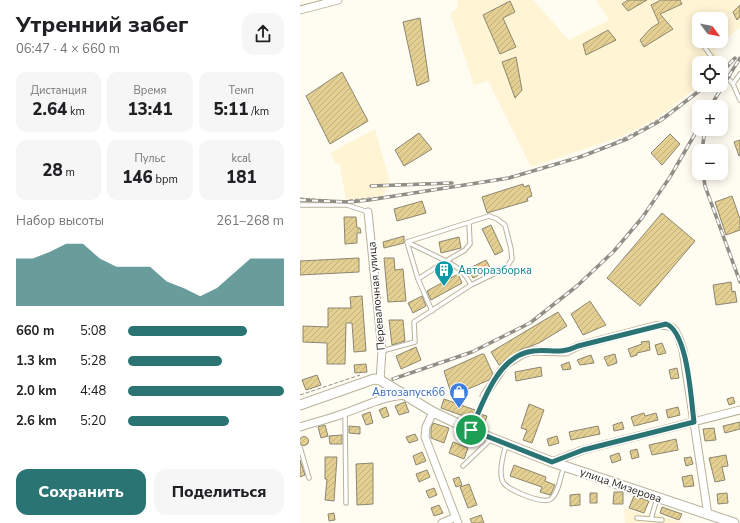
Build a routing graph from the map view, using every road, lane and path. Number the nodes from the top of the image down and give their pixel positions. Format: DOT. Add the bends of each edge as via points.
graph roads {
  1 [pos="338,0"];
  2 [pos="300,10"];
  3 [pos="740,60"];
  4 [pos="740,74"];
  5 [pos="728,79"];
  6 [pos="733,84"];
  7 [pos="696,92"];
  8 [pos="740,100"];
  9 [pos="300,198"];
  10 [pos="331,200"];
  11 [pos="344,200"];
  12 [pos="300,205"];
  13 [pos="368,212"];
  14 [pos="469,223"];
  15 [pos="407,242"];
  16 [pos="446,261"];
  17 [pos="418,278"];
  18 [pos="470,285"];
  19 [pos="432,311"];
  20 [pos="382,351"];
  21 [pos="380,380"];
  22 [pos="404,395"];
  23 [pos="484,396"];
  24 [pos="300,405"];
  25 [pos="740,410"];
  26 [pos="433,412"];
  27 [pos="345,413"];
  28 [pos="694,422"];
  29 [pos="300,427"];
  30 [pos="471,430"];
  31 [pos="491,438"];
  32 [pos="506,444"];
  33 [pos="300,448"];
  34 [pos="552,462"];
  35 [pos="463,466"];
  36 [pos="565,466"];
  37 [pos="309,478"];
  38 [pos="658,498"];
  39 [pos="346,503"];
  40 [pos="708,515"];
  41 [pos="637,518"];
  42 [pos="651,519"];
  43 [pos="457,520"];
  44 [pos="662,520"];
  45 [pos="442,523"];
  46 [pos="734,523"];
  1 -- 2 [label="street"];
  3 -- 5 [label="path"];
  4 -- 6 [label="lane"];
  5 -- 6 [label="lane"];
  6 -- 8 [label="lane"];
  7 -- 11 [label="path" via="660,119 611,144 518,174 468,185"];
  9 -- 10 [label="path"];
  12 -- 13 [label="lane" via="347,205"];
  13 -- 20 [label="street, Перевалочная улица"];
  14 -- 15 [label="lane"];
  14 -- 16 [label="lane" via="470,244 465,250"];
  14 -- 18 [label="lane" via="488,216 501,222 505,225 512,249 512,259 506,268"];
  15 -- 16 [label="lane"];
  15 -- 17 [label="lane"];
  16 -- 17 [label="lane"];
  16 -- 18 [label="lane" via="457,266 465,274"];
  17 -- 19 [label="lane"];
  18 -- 19 [label="lane"];
  19 -- 20 [label="lane" via="414,322 415,342"];
  20 -- 21 [label="street, Перевалочная улица"];
  21 -- 22 [label="street, улица Мизерова"];
  21 -- 24 [label="street" via="374,379"];
  22 -- 26 [label="street, улица Мизерова"];
  22 -- 27 [label="street" via="389,396"];
  23 -- 28 [label="street" via="505,365 523,354 532,351 566,352 578,346 666,324 672,326 678,335 683,350"];
  23 -- 30 [label="lane"];
  25 -- 28 [label="street"];
  26 -- 30 [label="street, улица Мизерова"];
  26 -- 43 [label="street" via="426,427 425,437"];
  27 -- 29 [label="street"];
  27 -- 39 [label="lane"];
  28 -- 34 [label="street" via="583,450"];
  28 -- 40 [label="street"];
  30 -- 31 [label="street, улица Мизерова"];
  31 -- 32 [label="street, улица Мизерова"];
  31 -- 35 [label="lane" via="490,442"];
  32 -- 34 [label="street, улица Мизерова"];
  32 -- 36 [label="lane" via="502,481 507,487 522,494 551,500 557,491"];
  33 -- 37 [label="lane"];
  34 -- 36 [label="street, улица Мизерова"];
  36 -- 38 [label="street, улица Мизерова"];
  38 -- 40 [label="street, улица Мизерова"];
  38 -- 42 [label="lane"];
  40 -- 46 [label="street, улица Мизерова"];
  41 -- 42 [label="lane"];
  42 -- 44 [label="lane"];
  43 -- 45 [label="street"];
}
